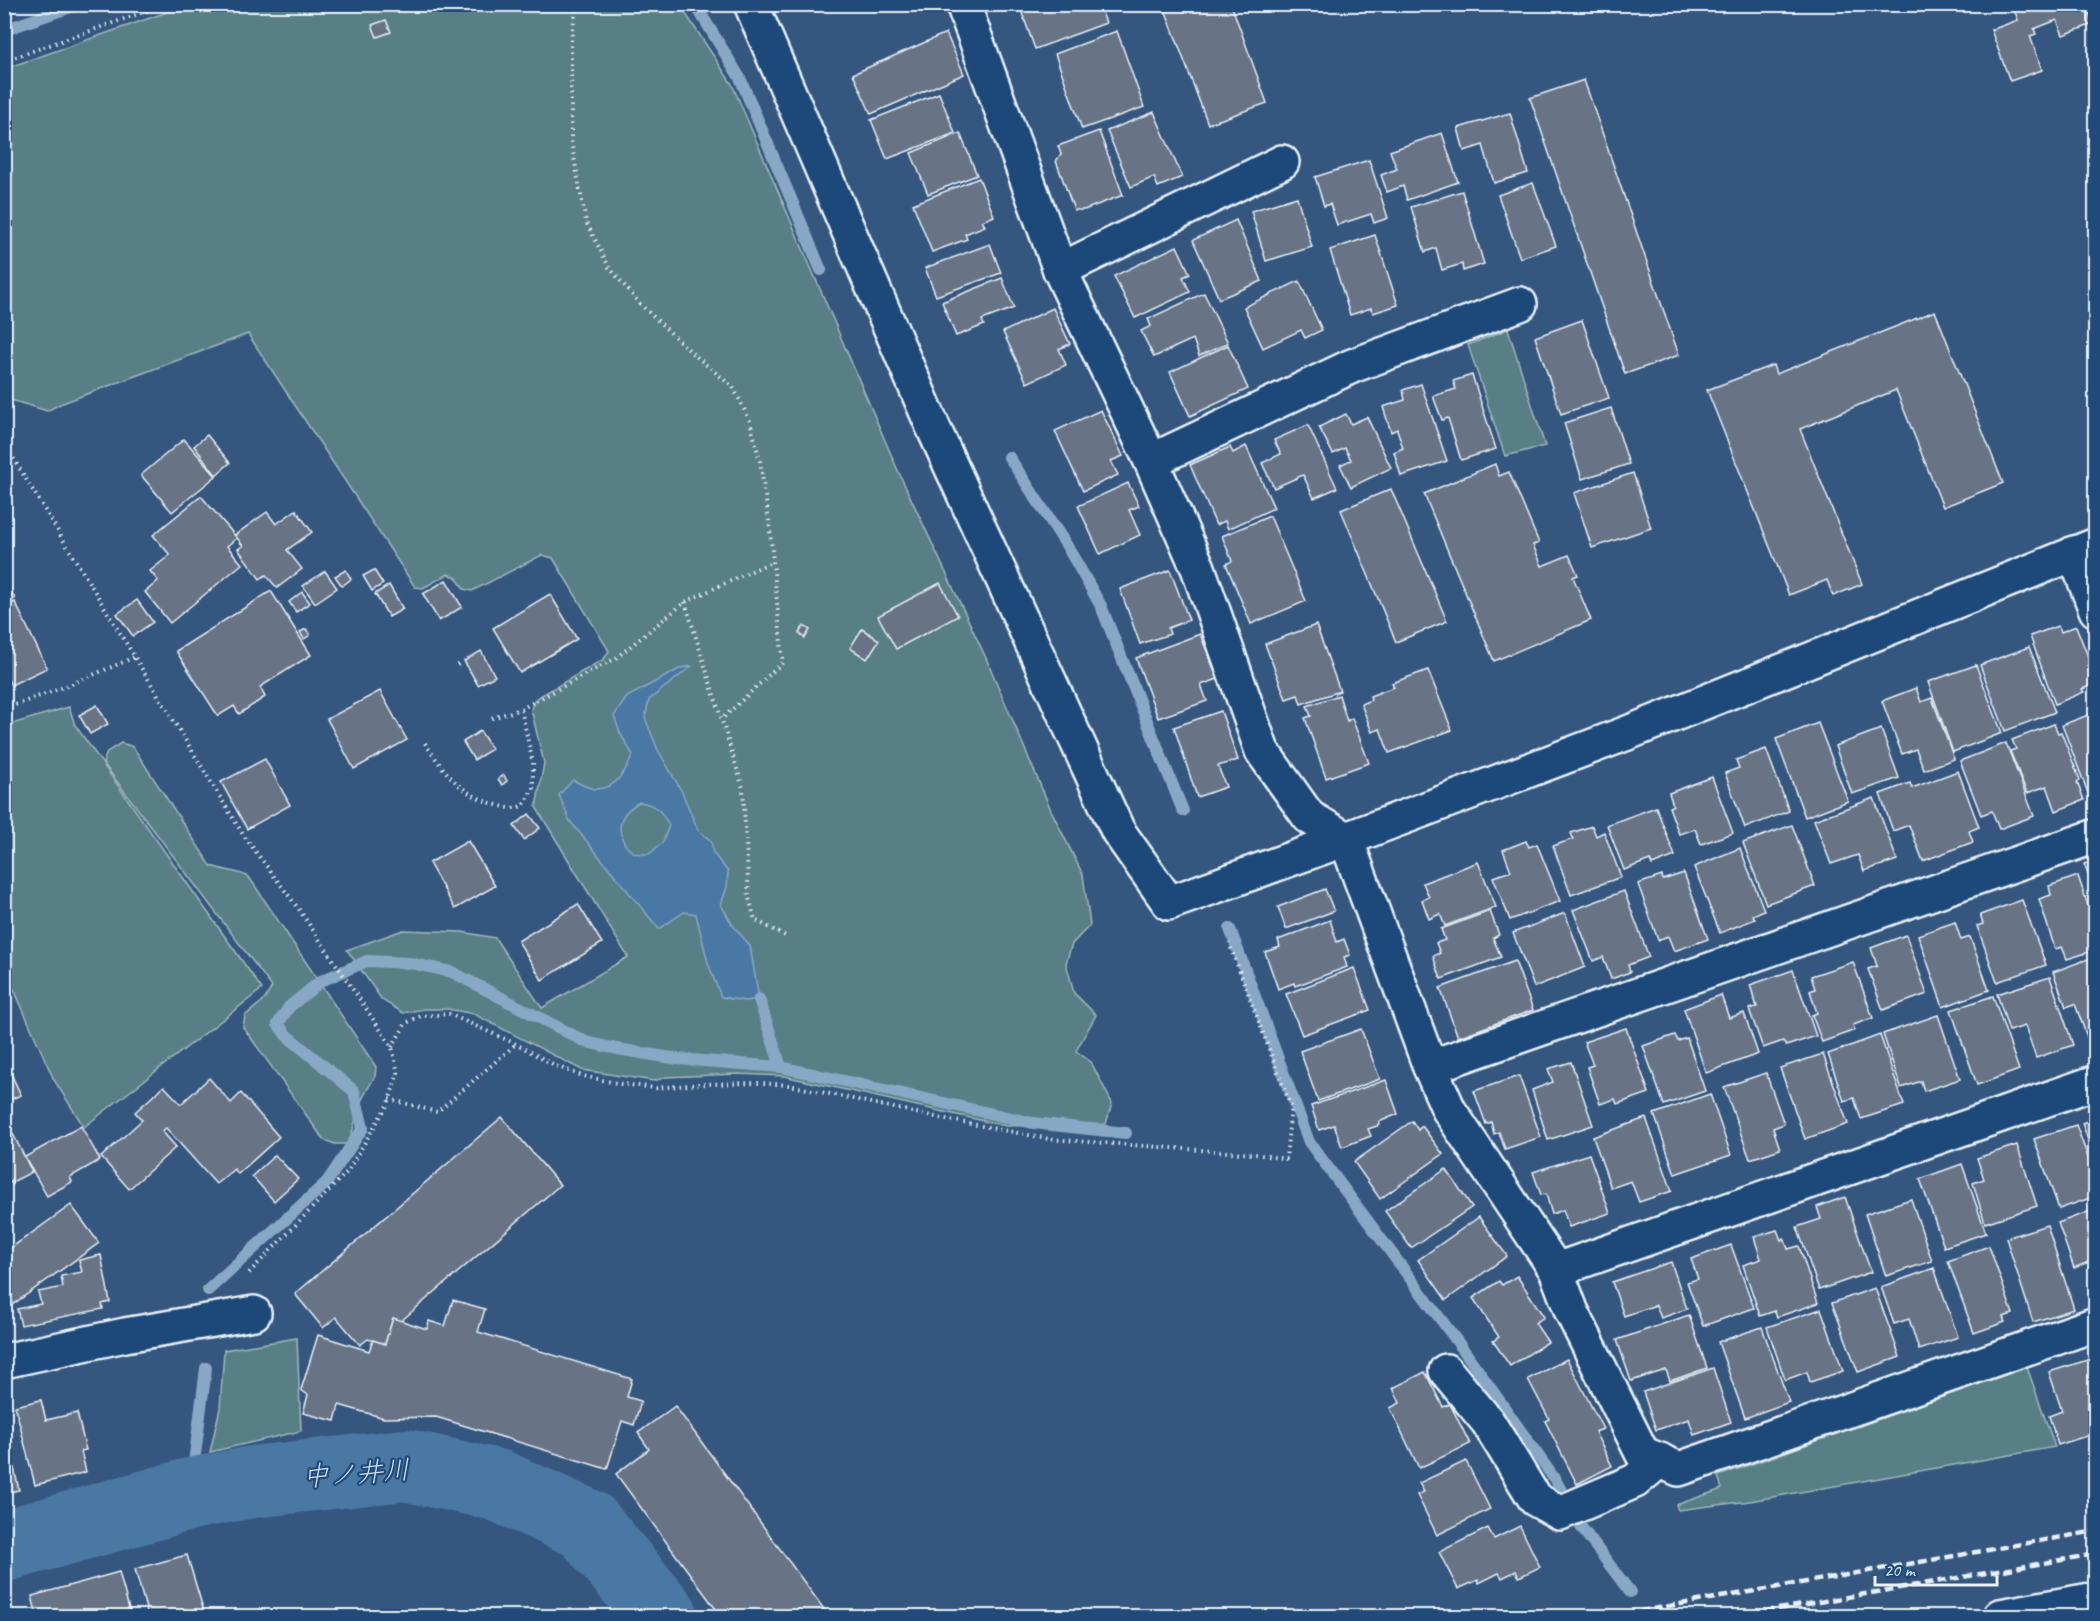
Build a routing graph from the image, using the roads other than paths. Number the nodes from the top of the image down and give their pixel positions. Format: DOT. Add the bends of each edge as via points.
graph roads {
  1 [pos="751,4"];
  2 [pos="963,4"];
  3 [pos="1282,162"];
  4 [pos="1060,270"];
  5 [pos="1520,304"];
  6 [pos="1151,461"];
  7 [pos="2085,549"];
  8 [pos="2096,610"];
  9 [pos="2096,836"];
  10 [pos="1346,839"];
  11 [pos="1430,1067"];
  12 [pos="2096,1082"];
  13 [pos="1556,1270"];
  14 [pos="254,1313"];
  15 [pos="2096,1324"];
  16 [pos="4,1362"];
  17 [pos="1446,1371"];
  18 [pos="1660,1461"];
  19 [pos="2096,1599"];
  20 [pos="2000,1617"];
  1 -- 10 [label="street" via="938,438 1118,831 1169,903"];
  2 -- 4 [label="street"];
  3 -- 4 [label="street"];
  4 -- 6 [label="street"];
  5 -- 6 [label="street" via="1352,366"];
  6 -- 10 [label="street" via="1197,568 1262,751 1309,817"];
  7 -- 8 [label="street"];
  7 -- 10 [label="street" via="1630,732"];
  9 -- 11 [label="street"];
  10 -- 11 [label="street"];
  11 -- 13 [label="street" via="1449,1110"];
  12 -- 13 [label="street"];
  13 -- 18 [label="street" via="1571,1310 1642,1453"];
  14 -- 16 [label="street" via="125,1335"];
  15 -- 18 [label="street" via="1679,1469"];
  17 -- 18 [label="street" via="1488,1422 1535,1499 1570,1509 1635,1481"];
  19 -- 20 [label="street"];
}
